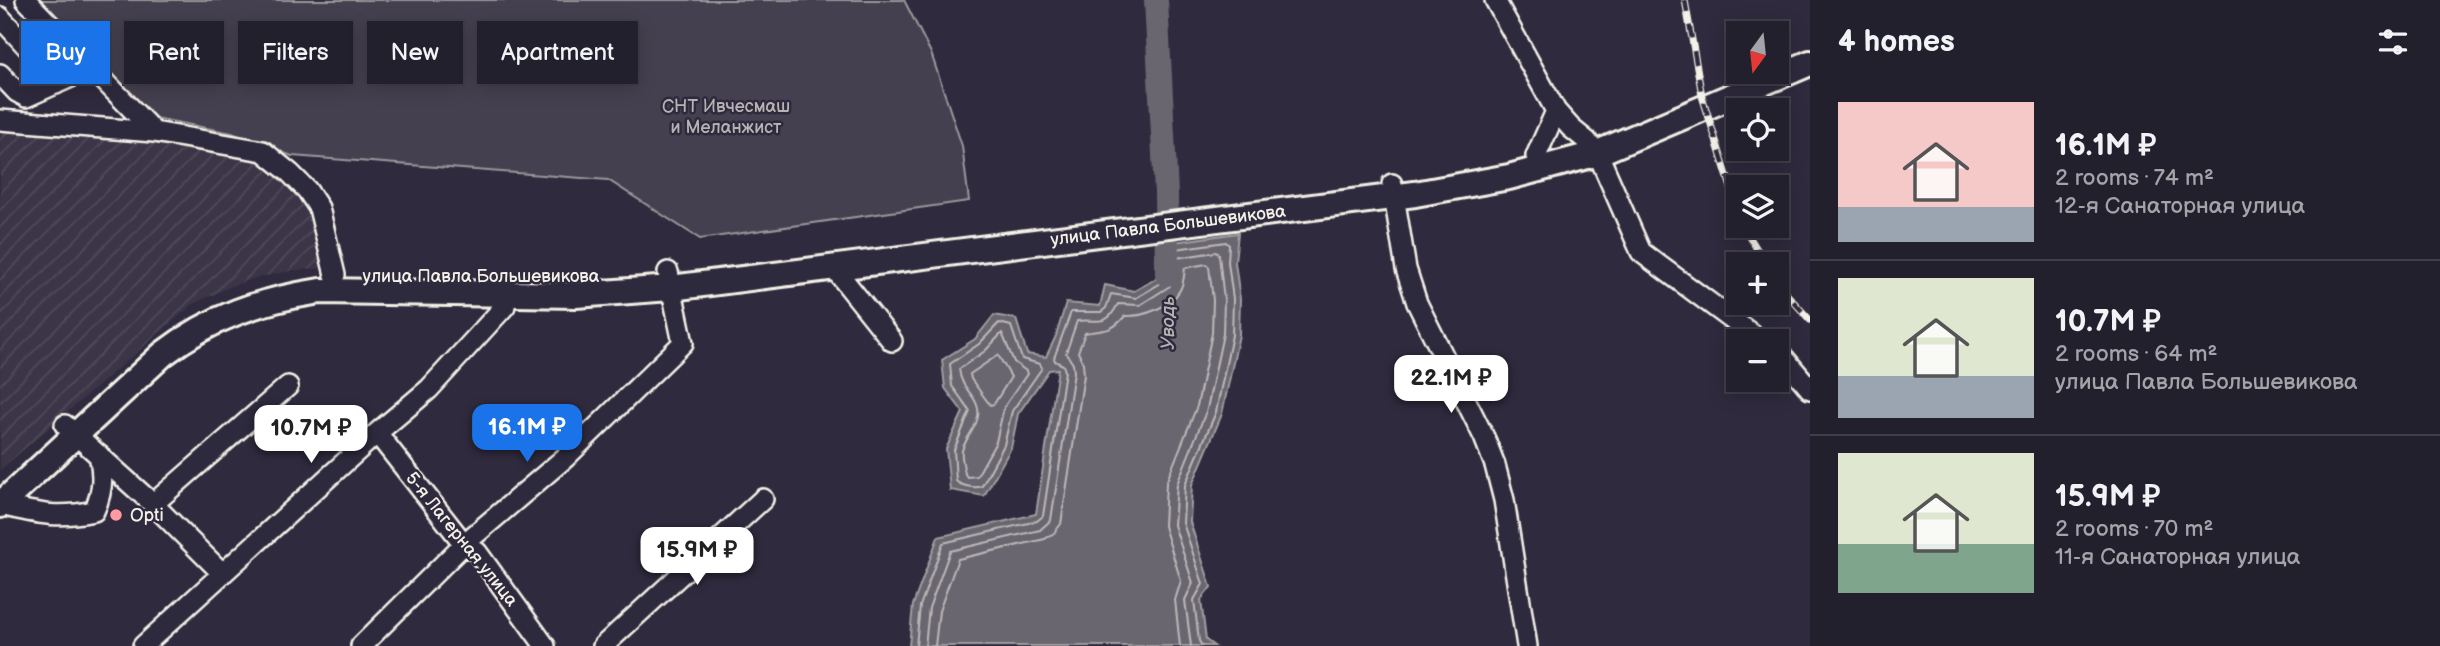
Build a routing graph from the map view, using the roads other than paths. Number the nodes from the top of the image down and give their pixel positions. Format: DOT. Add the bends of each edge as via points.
graph roads {
  1 [pos="26,0"];
  2 [pos="1495,0"];
  3 [pos="0,17"];
  4 [pos="46,21"];
  5 [pos="21,40"];
  6 [pos="1810,51"];
  7 [pos="1789,60"];
  8 [pos="1810,63"];
  9 [pos="0,74"];
  10 [pos="56,84"];
  11 [pos="106,84"];
  12 [pos="1733,84"];
  13 [pos="1556,111"];
  14 [pos="0,120"];
  15 [pos="153,132"];
  16 [pos="1591,148"];
  17 [pos="1536,156"];
  18 [pos="1393,190"];
  19 [pos="1117,227"];
  20 [pos="834,268"];
  21 [pos="335,275"];
  22 [pos="669,280"];
  23 [pos="506,294"];
  24 [pos="1745,329"];
  25 [pos="892,341"];
  26 [pos="1789,364"];
  27 [pos="288,386"];
  28 [pos="1810,389"];
  29 [pos="70,430"];
  30 [pos="377,433"];
  31 [pos="99,455"];
  32 [pos="0,486"];
  33 [pos="763,499"];
  34 [pos="153,504"];
  35 [pos="0,505"];
  36 [pos="464,544"];
  37 [pos="222,573"];
  38 [pos="143,646"];
  39 [pos="361,646"];
  40 [pos="545,646"];
  41 [pos="603,646"];
  42 [pos="1527,646"];
  1 -- 4 [label="street"];
  2 -- 13 [label="street"];
  3 -- 5 [label="street"];
  6 -- 7 [label="main road"];
  8 -- 16 [label="main road, улица Павла Большевикова"];
  9 -- 10 [label="street" via="26,97"];
  11 -- 15 [label="street"];
  12 -- 16 [label="main road, улица Павла Большевикова"];
  13 -- 16 [label="street"];
  13 -- 17 [label="street"];
  14 -- 15 [label="street"];
  15 -- 21 [label="street" via="263,151 307,190 319,208"];
  16 -- 17 [label="main road, улица Павла Большевикова"];
  16 -- 18 [label="main road, улица Павла Большевикова" via="1510,177"];
  16 -- 24 [label="street" via="1642,252"];
  17 -- 18 [label="main road, улица Павла Большевикова"];
  18 -- 19 [label="main road, улица Павла Большевикова"];
  18 -- 42 [label="street" via="1406,269 1417,303 1495,465"];
  19 -- 20 [label="main road, улица Павла Большевикова"];
  19 -- 22 [label="main road, улица Павла Большевикова"];
  20 -- 22 [label="main road, улица Павла Большевикова"];
  20 -- 25 [label="street"];
  21 -- 22 [label="main road, улица Павла Большевикова"];
  21 -- 29 [label="main road, улица Павла Большевикова" via="262,286 186,319"];
  22 -- 23 [label="main road, улица Павла Большевикова" via="576,295"];
  22 -- 36 [label="street" via="683,342 566,457"];
  23 -- 29 [label="main road, улица Павла Большевикова" via="320,290 242,309 189,334"];
  23 -- 30 [label="street, улица Павла Большевикова" via="505,306 438,380"];
  26 -- 28 [label="street"];
  27 -- 34 [label="street"];
  29 -- 31 [label="street"];
  29 -- 32 [label="main road, улица Павла Большевикова"];
  29 -- 35 [label="main road, улица Павла Большевикова"];
  30 -- 36 [label="street, 5-я Лагерная улица"];
  30 -- 37 [label="street, улица Павла Большевикова"];
  31 -- 34 [label="street"];
  31 -- 35 [label="street" via="101,496 94,511 52,516"];
  33 -- 41 [label="street"];
  34 -- 37 [label="street"];
  36 -- 39 [label="street"];
  36 -- 40 [label="street, 5-я Лагерная улица" via="477,552"];
  37 -- 38 [label="street, улица Павла Большевикова"];
}
